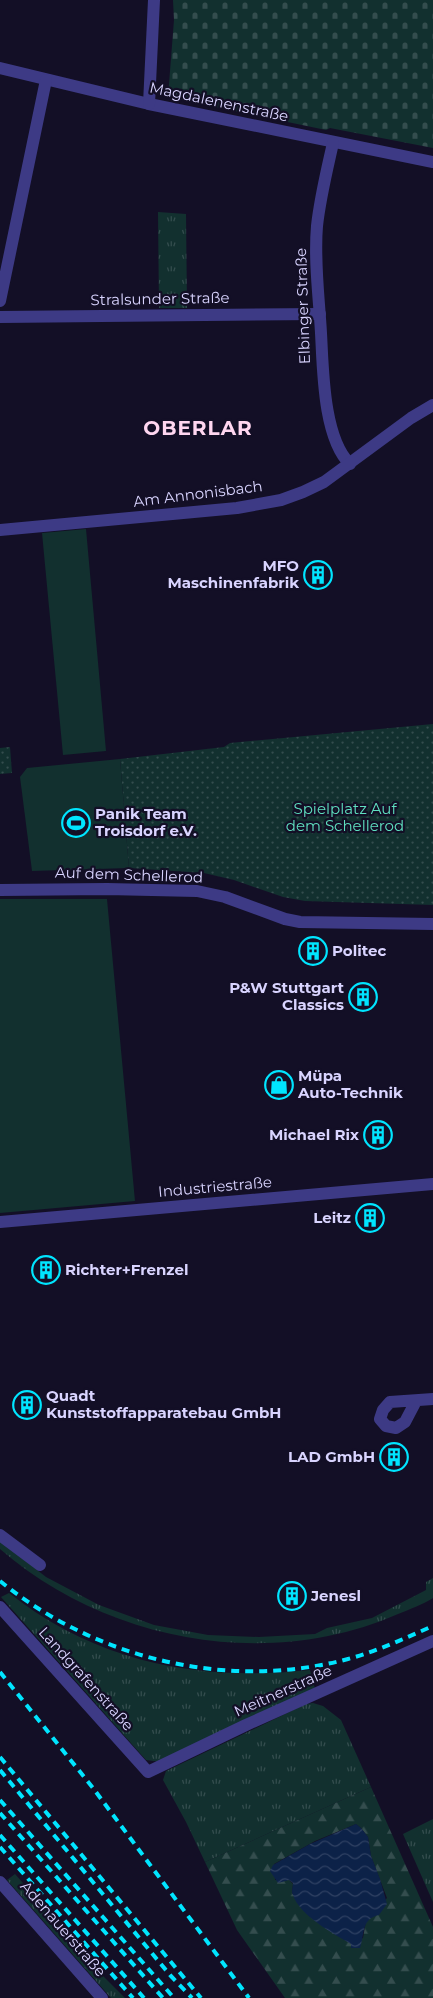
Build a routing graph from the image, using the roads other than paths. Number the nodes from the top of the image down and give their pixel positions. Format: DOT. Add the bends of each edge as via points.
graph roads {
  1 [pos="154,0"];
  2 [pos="0,68"];
  3 [pos="46,80"];
  4 [pos="149,104"];
  5 [pos="333,143"];
  6 [pos="433,162"];
  7 [pos="0,301"];
  8 [pos="320,314"];
  9 [pos="0,317"];
  10 [pos="433,405"];
  11 [pos="350,464"];
  12 [pos="0,530"];
  13 [pos="0,890"];
  14 [pos="433,924"];
  15 [pos="433,1184"];
  16 [pos="0,1222"];
  17 [pos="433,1399"];
  18 [pos="416,1401"];
  19 [pos="0,1535"];
  20 [pos="40,1565"];
  21 [pos="0,1607"];
  22 [pos="433,1641"];
  23 [pos="148,1772"];
  24 [pos="0,1882"];
  25 [pos="102,1998"];
  1 -- 4 [label="street"];
  2 -- 3 [label="street, Magdalenenstraße"];
  3 -- 4 [label="street, Magdalenenstraße"];
  3 -- 7 [label="street"];
  4 -- 5 [label="street, Magdalenenstraße"];
  5 -- 6 [label="street, Magdalenenstraße"];
  5 -- 8 [label="street, Elbinger Straße" via="317,226"];
  8 -- 9 [label="street, Stralsunder Straße"];
  8 -- 11 [label="street, Elbinger Straße" via="326,406 340,449"];
  10 -- 11 [label="street, Am Annonisbach"];
  11 -- 12 [label="street, Am Annonisbach" via="303,492 257,505"];
  13 -- 14 [label="street, Auf dem Schellerod" via="107,888 197,891 300,922"];
  15 -- 16 [label="street, Industriestraße"];
  17 -- 18 [label="street"];
  19 -- 20 [label="street"];
  21 -- 23 [label="street, Landgrafenstraße"];
  22 -- 23 [label="street, Meitnerstraße"];
  24 -- 25 [label="street, Adenauerstraße"];
}
